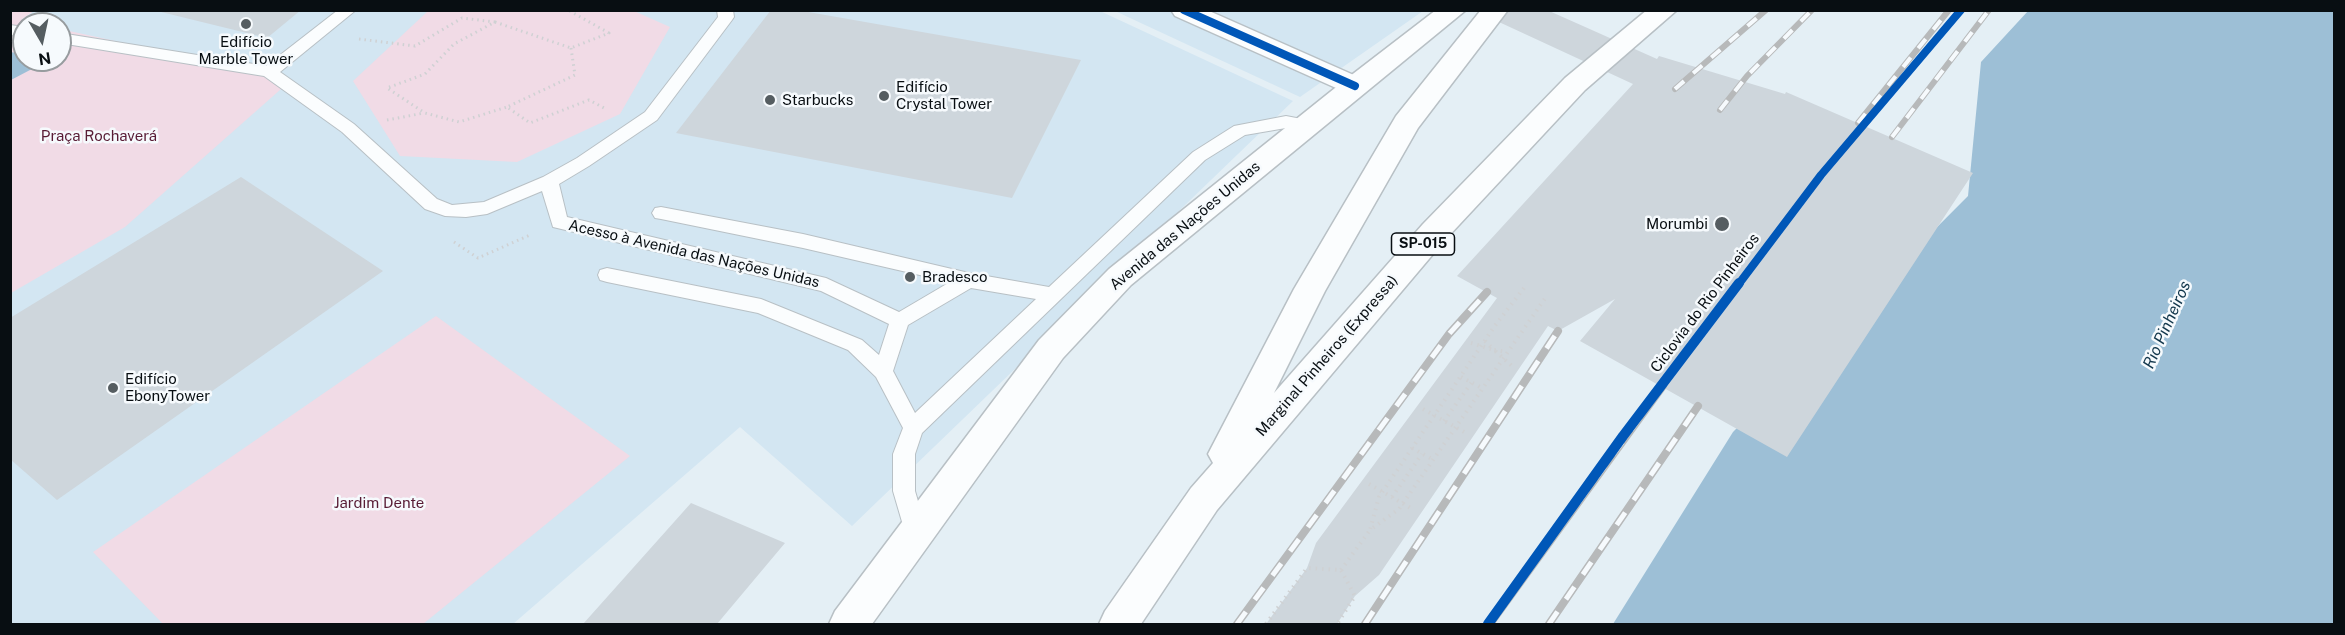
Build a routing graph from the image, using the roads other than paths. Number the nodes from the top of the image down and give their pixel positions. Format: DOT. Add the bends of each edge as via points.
graph roads {
  1 [pos="349,10"];
  2 [pos="725,10"];
  3 [pos="1184,10"];
  4 [pos="1453,10"];
  5 [pos="1495,10"];
  6 [pos="1664,10"];
  7 [pos="72,40"];
  8 [pos="269,72"];
  9 [pos="1355,86"];
  10 [pos="1306,125"];
  11 [pos="549,181"];
  12 [pos="661,213"];
  13 [pos="607,275"];
  14 [pos="969,280"];
  15 [pos="1052,295"];
  16 [pos="900,321"];
  17 [pos="883,371"];
  18 [pos="913,428"];
  19 [pos="1204,499"];
  20 [pos="916,532"];
  21 [pos="849,624"];
  22 [pos="1119,624"];
  1 -- 8 [label="lane"];
  2 -- 11 [label="lane" via="726,17 651,116"];
  3 -- 9 [label="main road"];
  4 -- 9 [label="main road, Avenida das Nações Unidas"];
  5 -- 19 [label="main road" via="1406,123 1310,290"];
  6 -- 19 [label="main road, Marginal Pinheiros (Expressa) / SP-015" via="1575,84 1434,232"];
  7 -- 8 [label="lane"];
  8 -- 11 [label="lane" via="348,128 431,204 451,211 487,208"];
  9 -- 10 [label="main road, Avenida das Nações Unidas"];
  10 -- 15 [label="lane" via="1286,122 1240,130 1199,156"];
  10 -- 20 [label="main road, Avenida das Nações Unidas" via="1120,277 1050,349"];
  11 -- 16 [label="lane, Acesso à Avenida das Nações Unidas" via="559,222 826,285"];
  12 -- 14 [label="lane"];
  13 -- 17 [label="lane" via="761,306 855,345"];
  14 -- 15 [label="lane"];
  14 -- 16 [label="lane"];
  15 -- 18 [label="lane"];
  16 -- 17 [label="lane"];
  17 -- 18 [label="lane"];
  18 -- 20 [label="lane" via="904,454 904,491"];
  19 -- 22 [label="main road, Marginal Pinheiros (Expressa) / SP-015"];
  20 -- 21 [label="main road, Avenida das Nações Unidas"];
}
